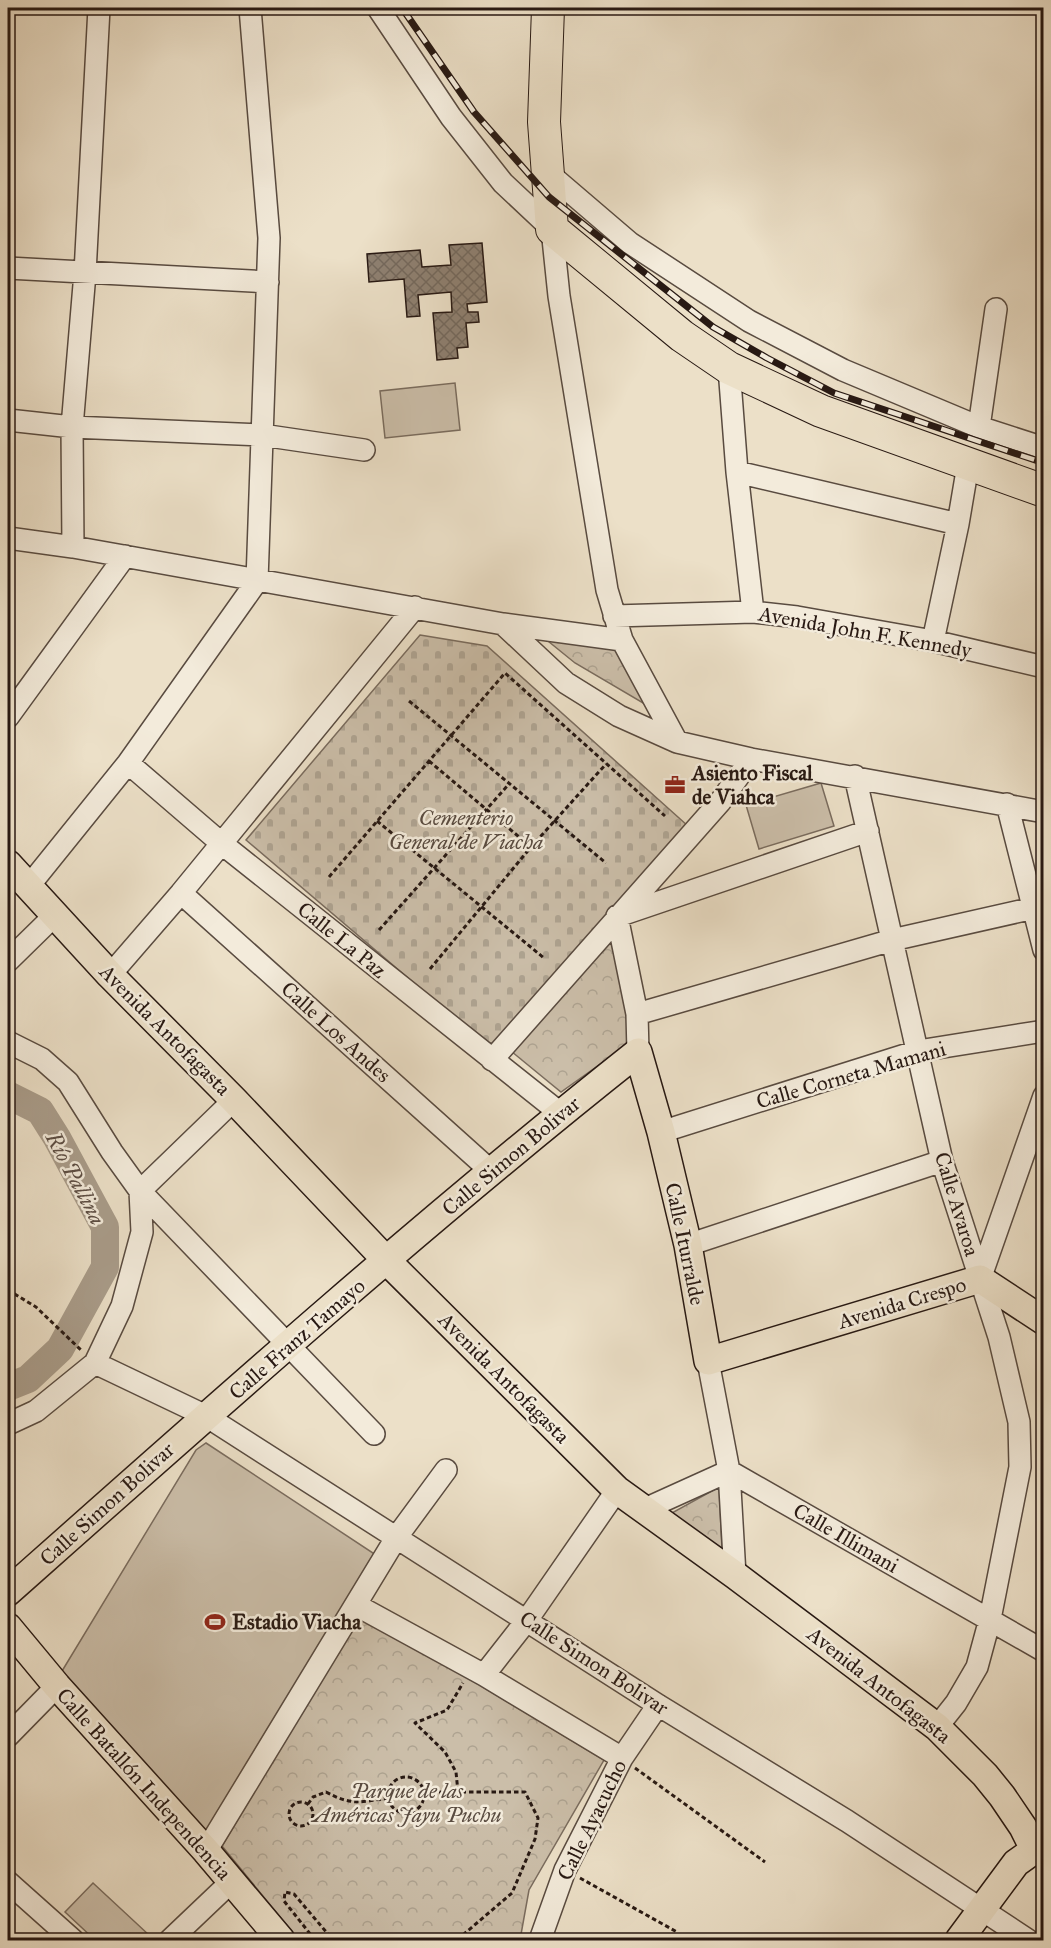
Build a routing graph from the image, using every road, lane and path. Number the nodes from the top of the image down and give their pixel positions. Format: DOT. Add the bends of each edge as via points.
graph roads {
  1 [pos="99,8"];
  2 [pos="250,8"];
  3 [pos="378,8"];
  4 [pos="548,8"];
  5 [pos="547,172"];
  6 [pos="552,229"];
  7 [pos="8,268"];
  8 [pos="85,273"];
  9 [pos="268,282"];
  10 [pos="996,309"];
  11 [pos="729,368"];
  12 [pos="8,420"];
  13 [pos="979,426"];
  14 [pos="72,427"];
  15 [pos="262,435"];
  16 [pos="1044,448"];
  17 [pos="364,450"];
  18 [pos="968,465"];
  19 [pos="737,472"];
  20 [pos="1044,491"];
  21 [pos="958,524"];
  22 [pos="8,538"];
  23 [pos="73,547"];
  24 [pos="124,556"];
  25 [pos="257,581"];
  26 [pos="415,607"];
  27 [pos="753,612"];
  28 [pos="614,616"];
  29 [pos="503,624"];
  30 [pos="622,640"];
  31 [pos="933,641"];
  32 [pos="1044,667"];
  33 [pos="408,701"];
  34 [pos="8,717"];
  35 [pos="451,735"];
  36 [pos="677,742"];
  37 [pos="751,759"];
  38 [pos="429,761"];
  39 [pos="128,763"];
  40 [pos="606,764"];
  41 [pos="855,776"];
  42 [pos="509,784"];
  43 [pos="1007,804"];
  44 [pos="487,809"];
  45 [pos="1044,812"];
  46 [pos="665,816"];
  47 [pos="556,820"];
  48 [pos="377,821"];
  49 [pos="868,831"];
  50 [pos="221,843"];
  51 [pos="531,847"];
  52 [pos="606,863"];
  53 [pos="8,864"];
  54 [pos="434,868"];
  55 [pos="329,877"];
  56 [pos="28,887"];
  57 [pos="181,893"];
  58 [pos="481,907"];
  59 [pos="1034,908"];
  60 [pos="54,915"];
  61 [pos="617,916"];
  62 [pos="379,930"];
  63 [pos="892,940"];
  64 [pos="1044,950"];
  65 [pos="544,958"];
  66 [pos="8,961"];
  67 [pos="430,969"];
  68 [pos="110,975"];
  69 [pos="637,1014"];
  70 [pos="1044,1031"];
  71 [pos="8,1042"];
  72 [pos="918,1051"];
  73 [pos="638,1052"];
  74 [pos="492,1060"];
  75 [pos="1044,1096"];
  76 [pos="234,1100"];
  77 [pos="560,1113"];
  78 [pos="661,1132"];
  79 [pos="942,1161"];
  80 [pos="492,1172"];
  81 [pos="140,1191"];
  82 [pos="688,1245"];
  83 [pos="387,1261"];
  84 [pos="980,1279"];
  85 [pos="8,1290"];
  86 [pos="1044,1321"];
  87 [pos="288,1346"];
  88 [pos="88,1357"];
  89 [pos="708,1361"];
  90 [pos="206,1416"];
  91 [pos="8,1424"];
  92 [pos="374,1434"];
  93 [pos="446,1470"];
  94 [pos="729,1471"];
  95 [pos="617,1490"];
  96 [pos="645,1509"];
  97 [pos="396,1539"];
  98 [pos="735,1575"];
  99 [pos="8,1592"];
  100 [pos="356,1605"];
  101 [pos="527,1620"];
  102 [pos="990,1620"];
  103 [pos="8,1628"];
  104 [pos="1044,1651"];
  105 [pos="478,1672"];
  106 [pos="57,1686"];
  107 [pos="658,1705"];
  108 [pos="937,1727"];
  109 [pos="8,1736"];
  110 [pos="622,1758"];
  111 [pos="424,1792"];
  112 [pos="458,1792"];
  113 [pos="388,1798"];
  114 [pos="308,1804"];
  115 [pos="206,1851"];
  116 [pos="1040,1852"];
  117 [pos="765,1862"];
  118 [pos="565,1870"];
  119 [pos="8,1882"];
  120 [pos="231,1882"];
  121 [pos="982,1910"];
  122 [pos="677,1932"];
  123 [pos="73,1941"];
  124 [pos="170,1941"];
  125 [pos="281,1941"];
  126 [pos="315,1941"];
  127 [pos="333,1941"];
  128 [pos="458,1941"];
  129 [pos="540,1941"];
  130 [pos="959,1941"];
  131 [pos="1028,1941"];
  1 -- 8 [label="street"];
  2 -- 9 [label="street" via="269,238"];
  3 -- 6 [label="street" via="451,117 503,183"];
  4 -- 5 [label="highway" via="544,122"];
  5 -- 6 [label="highway"];
  5 -- 13 [label="street" via="630,243 749,321 843,370"];
  6 -- 11 [label="highway" via="682,336"];
  6 -- 28 [label="street" via="561,308"];
  7 -- 8 [label="street"];
  8 -- 9 [label="street"];
  8 -- 14 [label="street"];
  9 -- 15 [label="street"];
  10 -- 13 [label="street"];
  11 -- 18 [label="highway" via="821,411"];
  11 -- 19 [label="street"];
  12 -- 14 [label="street"];
  13 -- 16 [label="street"];
  14 -- 15 [label="street"];
  14 -- 23 [label="street"];
  15 -- 17 [label="street"];
  15 -- 25 [label="street"];
  18 -- 20 [label="highway"];
  18 -- 21 [label="street"];
  19 -- 21 [label="street"];
  19 -- 27 [label="street"];
  21 -- 31 [label="street"];
  22 -- 23 [label="street"];
  23 -- 24 [label="street"];
  24 -- 25 [label="street"];
  24 -- 34 [label="street"];
  25 -- 26 [label="street"];
  25 -- 39 [label="street"];
  26 -- 29 [label="street"];
  26 -- 50 [label="street"];
  27 -- 28 [label="street, Avenida John F. Kennedy"];
  27 -- 31 [label="street, Avenida John F. Kennedy"];
  28 -- 30 [label="street"];
  29 -- 30 [label="street"];
  29 -- 36 [label="street" via="566,683 619,716"];
  30 -- 36 [label="street"];
  31 -- 32 [label="street, Avenida John F. Kennedy"];
  33 -- 35 [label="path"];
  35 -- 38 [label="path"];
  35 -- 40 [label="path" via="505,673"];
  35 -- 42 [label="path"];
  36 -- 37 [label="street"];
  37 -- 41 [label="street"];
  37 -- 61 [label="street" via="720,802"];
  38 -- 44 [label="path"];
  38 -- 48 [label="path"];
  39 -- 50 [label="street, Calle La Paz"];
  39 -- 56 [label="street"];
  40 -- 46 [label="path"];
  40 -- 47 [label="path"];
  41 -- 43 [label="street"];
  41 -- 49 [label="street, Calle Avaroa"];
  42 -- 44 [label="path"];
  42 -- 47 [label="path"];
  43 -- 45 [label="street"];
  43 -- 59 [label="street"];
  44 -- 51 [label="path"];
  44 -- 54 [label="path"];
  47 -- 51 [label="path"];
  47 -- 52 [label="path"];
  48 -- 54 [label="path"];
  48 -- 55 [label="path"];
  49 -- 61 [label="street"];
  49 -- 63 [label="street, Calle Avaroa"];
  50 -- 57 [label="street"];
  50 -- 74 [label="street, Calle La Paz"];
  51 -- 58 [label="path"];
  53 -- 56 [label="main road, Avenida Antofagasta"];
  54 -- 58 [label="path"];
  54 -- 62 [label="path"];
  56 -- 60 [label="main road, Avenida Antofagasta"];
  57 -- 68 [label="street"];
  57 -- 80 [label="street, Calle Los Andes"];
  58 -- 65 [label="path"];
  58 -- 67 [label="path"];
  59 -- 63 [label="street"];
  59 -- 64 [label="street"];
  60 -- 66 [label="street"];
  60 -- 68 [label="main road, Avenida Antofagasta"];
  61 -- 69 [label="street, Calle Iturralde"];
  61 -- 74 [label="street"];
  63 -- 69 [label="street"];
  63 -- 72 [label="street, Calle Avaroa"];
  68 -- 76 [label="main road, Avenida Antofagasta"];
  69 -- 73 [label="street, Calle Iturralde"];
  70 -- 72 [label="street, Calle Corneta Mamani"];
  71 -- 81 [label="street" via="42,1059 68,1082"];
  72 -- 78 [label="street, Calle Corneta Mamani"];
  72 -- 79 [label="street, Calle Avaroa"];
  73 -- 77 [label="main road, Calle Simon Bolivar"];
  73 -- 78 [label="main road, Calle Iturralde"];
  74 -- 77 [label="street, Calle La Paz"];
  75 -- 84 [label="street, Avenida Crespo"];
  76 -- 81 [label="street"];
  76 -- 83 [label="main road, Avenida Antofagasta"];
  77 -- 80 [label="main road, Calle Simon Bolivar"];
  78 -- 82 [label="main road, Calle Iturralde"];
  79 -- 82 [label="street"];
  79 -- 84 [label="street, Calle Avaroa"];
  80 -- 83 [label="main road, Calle Simon Bolivar"];
  81 -- 87 [label="street"];
  81 -- 88 [label="street" via="142,1232 122,1306"];
  82 -- 89 [label="main road, Calle Iturralde"];
  83 -- 87 [label="main road, Calle Franz Tamayo"];
  83 -- 95 [label="main road, Avenida Antofagasta"];
  84 -- 86 [label="main road"];
  84 -- 89 [label="main road, Avenida Crespo"];
  84 -- 102 [label="street, Calle Avaroa" via="999,1336 1019,1422 1020,1467"];
  85 -- 88 [label="path" via="36,1307"];
  87 -- 90 [label="main road, Calle Franz Tamayo"];
  87 -- 92 [label="street"];
  88 -- 90 [label="street, Calle Simon Bolivar"];
  88 -- 91 [label="street" via="36,1411"];
  89 -- 94 [label="street, Calle Iturralde"];
  90 -- 97 [label="street, Calle Simon Bolivar"];
  90 -- 99 [label="main road, Calle Simon Bolivar"];
  93 -- 97 [label="street"];
  94 -- 96 [label="street"];
  94 -- 98 [label="street, Calle Iturralde"];
  94 -- 102 [label="street, Calle Illimani"];
  95 -- 96 [label="main road, Avenida Antofagasta"];
  95 -- 101 [label="street"];
  96 -- 98 [label="main road, Avenida Antofagasta"];
  97 -- 100 [label="street"];
  97 -- 101 [label="street, Calle Simon Bolivar"];
  98 -- 108 [label="main road, Avenida Antofagasta"];
  100 -- 105 [label="street"];
  100 -- 115 [label="street"];
  101 -- 105 [label="street"];
  101 -- 107 [label="street, Calle Simon Bolivar"];
  102 -- 104 [label="street, Calle Illimani"];
  102 -- 108 [label="street, Calle Avaroa" via="977,1667"];
  103 -- 106 [label="main road, Calle Batallón Independencia"];
  105 -- 110 [label="street"];
  105 -- 112 [label="path" via="447,1710 415,1723 445,1752 456,1772"];
  106 -- 109 [label="street"];
  106 -- 115 [label="main road, Calle Batallón Independencia"];
  107 -- 110 [label="street, Calle Ayacucho"];
  107 -- 121 [label="street, Calle Simon Bolivar" via="847,1821"];
  108 -- 116 [label="main road, Avenida Antofagasta" via="985,1775"];
  110 -- 117 [label="path"];
  110 -- 118 [label="street, Calle Ayacucho"];
  111 -- 112 [label="path"];
  111 -- 113 [label="path" via="418,1809 406,1813 395,1809"];
  111 -- 113 [label="path" via="419,1782 403,1777 390,1787"];
  112 -- 128 [label="path" via="525,1792 538,1818 535,1839 512,1893"];
  113 -- 114 [label="path" via="343,1801 326,1792 313,1797"];
  114 -- 114 [label="path" via="313,1819 307,1825 295,1824 290,1819 291,1808 297,1803"];
  115 -- 120 [label="main road, Calle Batallón Independencia"];
  116 -- 121 [label="main road" via="1016,1863"];
  118 -- 122 [label="path"];
  118 -- 129 [label="street, Calle Ayacucho"];
  119 -- 123 [label="street"];
  120 -- 124 [label="street"];
  120 -- 125 [label="main road, Calle Batallón Independencia"];
  121 -- 130 [label="main road"];
  121 -- 131 [label="street, Calle Simon Bolivar"];
  126 -- 127 [label="path" via="284,1902 285,1892 294,1894"];
}
